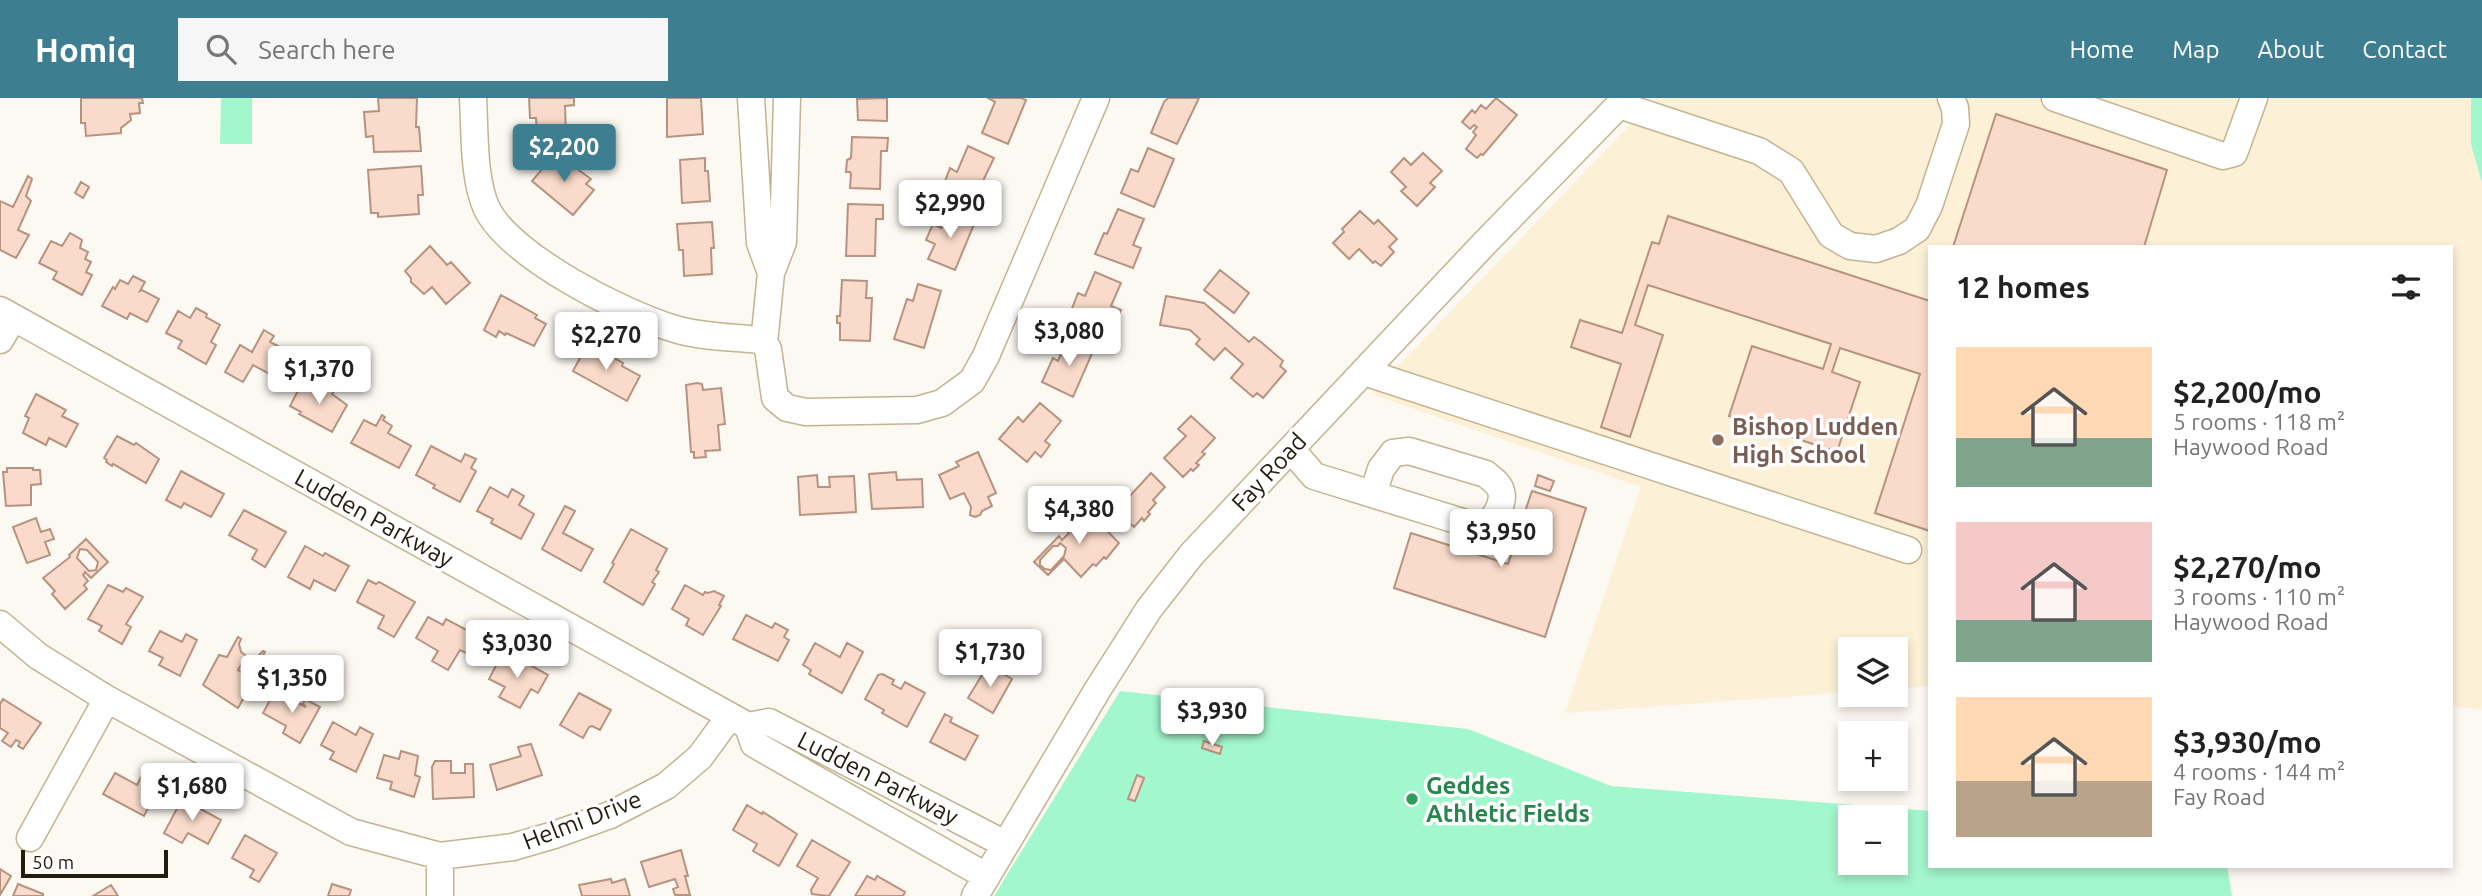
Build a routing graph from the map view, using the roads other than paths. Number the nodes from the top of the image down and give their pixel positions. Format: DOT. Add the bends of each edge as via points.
graph roads {
  1 [pos="473,98"];
  2 [pos="751,98"];
  3 [pos="787,98"];
  4 [pos="1096,98"];
  5 [pos="1951,98"];
  6 [pos="2055,98"];
  7 [pos="2254,98"];
  8 [pos="1622,102"];
  9 [pos="771,273"];
  10 [pos="4,323"];
  11 [pos="764,343"];
  12 [pos="1364,372"];
  13 [pos="1291,449"];
  14 [pos="1373,494"];
  15 [pos="1908,550"];
  16 [pos="0,624"];
  17 [pos="107,699"];
  18 [pos="739,721"];
  19 [pos="30,838"];
  20 [pos="1005,844"];
  21 [pos="440,856"];
  22 [pos="980,886"];
  23 [pos="440,896"];
  1 -- 11 [label="street" via="479,180 487,209 519,246 558,273 638,314 676,329"];
  2 -- 9 [label="street" via="760,243"];
  3 -- 9 [label="street" via="783,242"];
  4 -- 11 [label="street" via="972,381 942,403 917,410 806,412 787,408 775,398"];
  5 -- 8 [label="street" via="1956,124 1930,206 1917,229 1876,249 1850,246 1831,235 1791,171 1759,151"];
  6 -- 7 [label="street" via="2223,156 2234,153"];
  8 -- 12 [label="street, Fay Road"];
  9 -- 11 [label="street"];
  10 -- 18 [label="street, Ludden Parkway"];
  12 -- 13 [label="street, Fay Road"];
  12 -- 15 [label="street"];
  13 -- 14 [label="street" via="1314,476"];
  13 -- 20 [label="street, Fay Road" via="1192,554 1149,609"];
  16 -- 17 [label="street, Helmi Drive" via="38,656"];
  17 -- 19 [label="street"];
  17 -- 21 [label="street, Helmi Drive" via="351,832"];
  18 -- 20 [label="street, Ludden Parkway" via="769,722"];
  18 -- 21 [label="street, Helmi Drive" via="666,786 610,814 513,847"];
  18 -- 22 [label="street, Ludden Parkway" via="754,744"];
  20 -- 22 [label="street, Fay Road"];
  21 -- 23 [label="street"];
}
